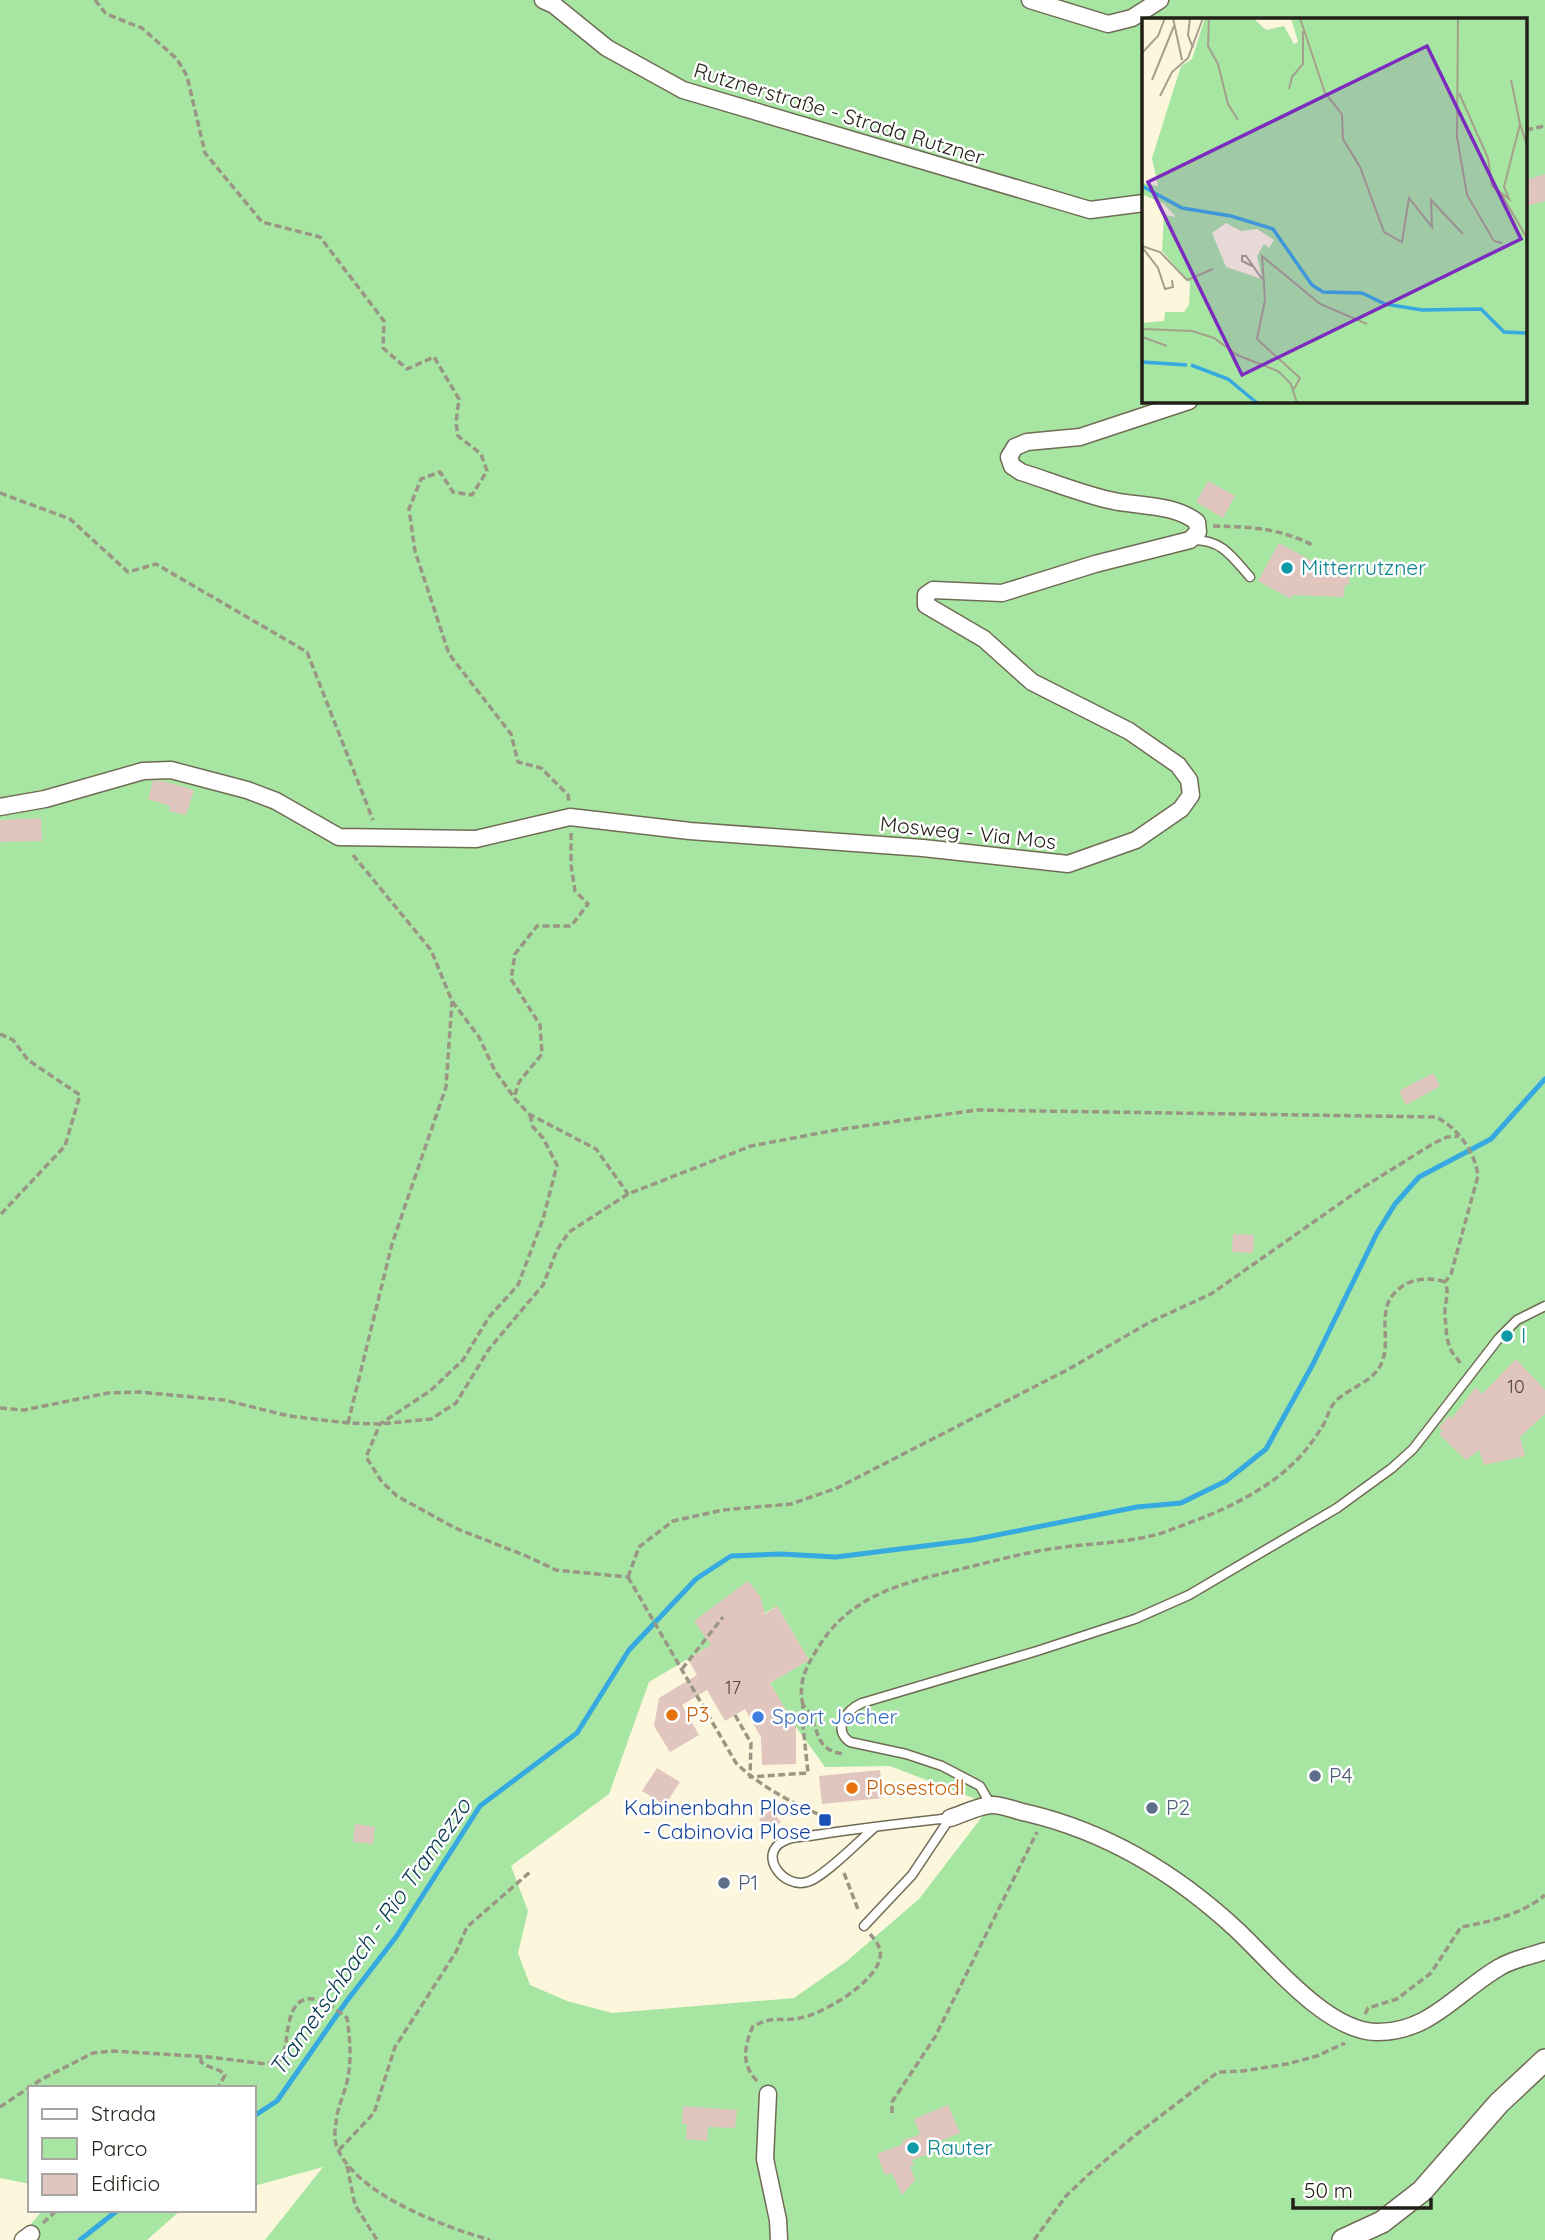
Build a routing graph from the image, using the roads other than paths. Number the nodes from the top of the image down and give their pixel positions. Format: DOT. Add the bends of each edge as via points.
graph roads {
  1 [pos="543,0"];
  2 [pos="1030,0"];
  3 [pos="1160,0"];
  4 [pos="1142,203"];
  5 [pos="1186,402"];
  6 [pos="1194,533"];
  7 [pos="1250,577"];
  8 [pos="0,807"];
  9 [pos="1545,1306"];
  10 [pos="991,1805"];
  11 [pos="950,1818"];
  12 [pos="874,1828"];
  13 [pos="864,1926"];
  14 [pos="1545,1951"];
  15 [pos="1545,2060"];
  16 [pos="768,2094"];
  17 [pos="779,2240"];
  18 [pos="1343,2240"];
  1 -- 4 [label="street, Rutznerstraße - Strada Rutzner" via="607,48 682,90 1090,210"];
  2 -- 3 [label="street" via="1108,24 1132,18"];
  5 -- 6 [label="street" via="1080,437 1027,442 1015,447 1009,457 1012,467 1021,472 1110,500 1187,514 1197,522"];
  6 -- 7 [label="lane" via="1222,546"];
  6 -- 8 [label="street, Mosweg - Via Mos" via="1002,593 933,590 926,595 926,605 984,639 1032,682 1129,731 1178,765 1189,780 1191,794 1181,809 1136,840 1068,864 570,817 476,839 339,837 276,801 171,770 143,771"];
  9 -- 10 [label="lane" via="1517,1320 1499,1338 1413,1449 1371,1485 1189,1595 1135,1619 852,1707 842,1724 844,1738 942,1766 980,1786"];
  10 -- 11 [label="street"];
  10 -- 14 [label="street" via="1045,1817 1131,1851 1183,1884 1315,2005 1340,2023 1358,2029 1405,2029 1441,2012 1501,1966"];
  11 -- 12 [label="lane"];
  11 -- 13 [label="lane" via="912,1875"];
  12 -- 12 [label="lane" via="807,1882 786,1879 773,1866 776,1847 785,1840"];
  15 -- 18 [label="street" via="1499,2103 1422,2191 1382,2222"];
  16 -- 17 [label="street" via="765,2159"];
}
